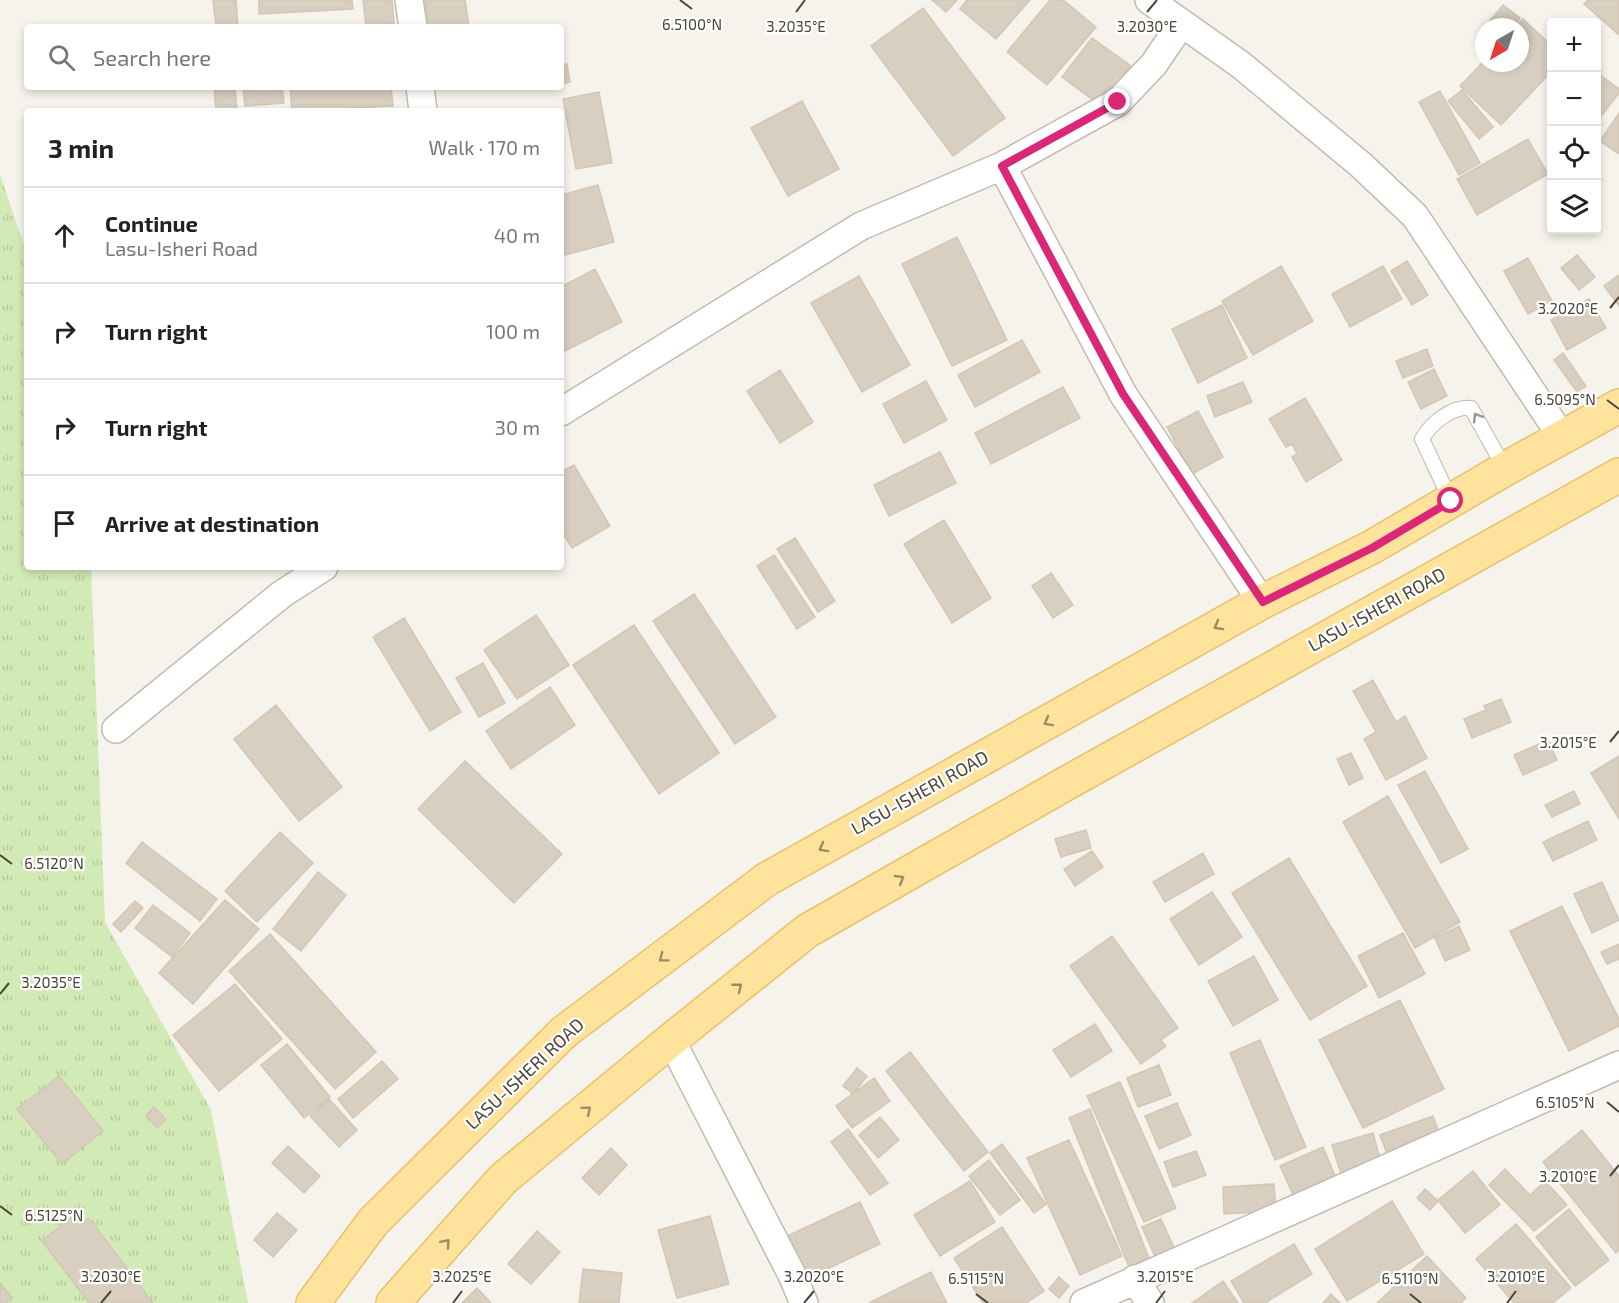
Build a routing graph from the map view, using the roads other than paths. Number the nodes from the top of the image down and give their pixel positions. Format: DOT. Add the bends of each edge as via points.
graph roads {
  1 [pos="409,0"];
  2 [pos="1149,0"];
  3 [pos="412,24"];
  4 [pos="1181,24"];
  5 [pos="420,90"];
  6 [pos="423,108"];
  7 [pos="1002,166"];
  8 [pos="1619,406"];
  9 [pos="564,410"];
  10 [pos="1562,437"];
  11 [pos="1505,469"];
  12 [pos="1619,475"];
  13 [pos="1451,501"];
  14 [pos="319,570"];
  15 [pos="1263,602"];
  16 [pos="116,729"];
  17 [pos="671,1040"];
  18 [pos="1619,1065"];
  19 [pos="1135,1279"];
  20 [pos="313,1303"];
  21 [pos="393,1303"];
  22 [pos="804,1303"];
  23 [pos="1084,1303"];
  24 [pos="1150,1303"];
  1 -- 3 [label="street"];
  2 -- 4 [label="street"];
  4 -- 7 [label="street" via="1154,64 1118,102"];
  4 -- 10 [label="street" via="1240,65 1361,165 1415,216"];
  5 -- 6 [label="street"];
  7 -- 9 [label="street" via="861,226"];
  7 -- 15 [label="street" via="1123,394"];
  8 -- 10 [label="main road, LASU-ISHERI ROAD"];
  10 -- 11 [label="main road, LASU-ISHERI ROAD"];
  11 -- 13 [label="main road, LASU-ISHERI ROAD"];
  11 -- 13 [label="lane, one-way" via="1471,408 1463,407 1435,422 1422,439"];
  17 -- 12 [label="main road, LASU-ISHERI ROAD, one-way" via="807,931"];
  13 -- 15 [label="main road, LASU-ISHERI ROAD" via="1372,548"];
  14 -- 16 [label="street" via="282,594"];
  15 -- 20 [label="main road, LASU-ISHERI ROAD, one-way" via="768,879 564,1032 373,1222"];
  21 -- 17 [label="main road, LASU-ISHERI ROAD, one-way" via="503,1179"];
  17 -- 22 [label="street"];
  18 -- 19 [label="street"];
  19 -- 23 [label="street"];
  19 -- 24 [label="street"];
}
